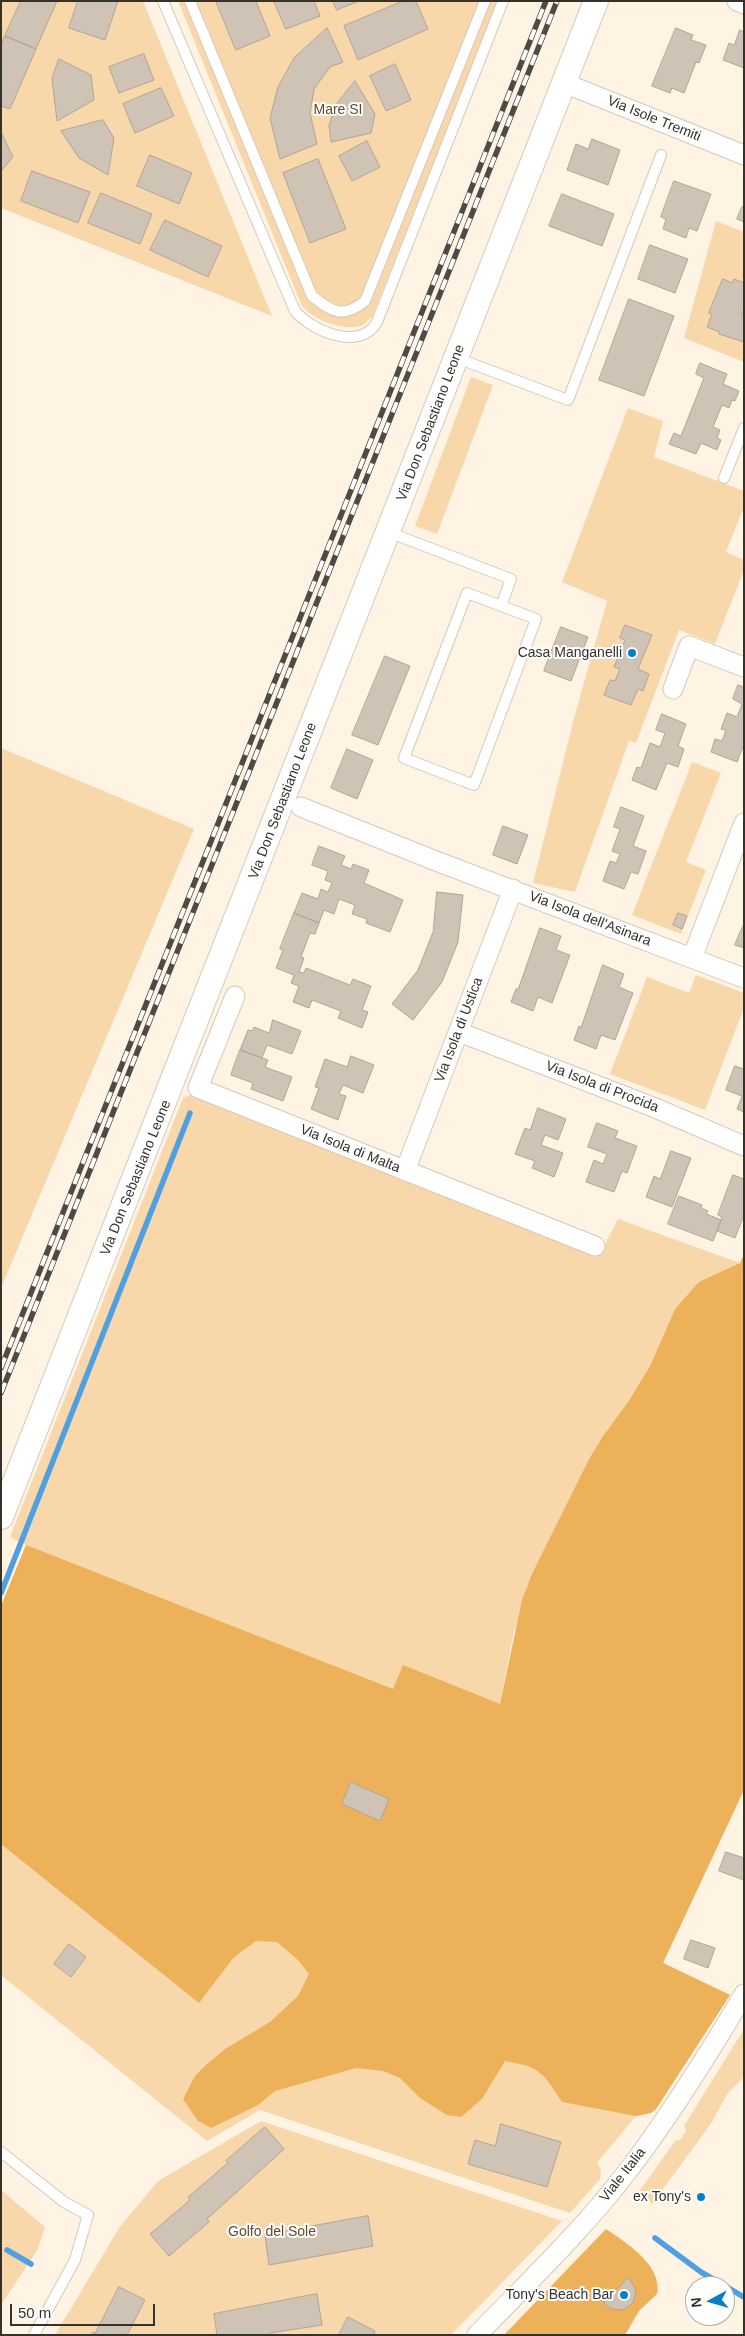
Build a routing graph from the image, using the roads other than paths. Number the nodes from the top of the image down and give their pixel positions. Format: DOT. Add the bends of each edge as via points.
graph roads {
  1 [pos="163,1"];
  2 [pos="190,1"];
  3 [pos="485,1"];
  4 [pos="503,1"];
  5 [pos="596,1"];
  6 [pos="737,1"];
  7 [pos="744,4"];
  8 [pos="564,83"];
  9 [pos="660,155"];
  10 [pos="744,155"];
  11 [pos="457,358"];
  12 [pos="744,428"];
  13 [pos="724,478"];
  14 [pos="388,532"];
  15 [pos="501,606"];
  16 [pos="744,667"];
  17 [pos="673,689"];
  18 [pos="301,807"];
  19 [pos="744,823"];
  20 [pos="513,889"];
  21 [pos="692,958"];
  22 [pos="744,978"];
  23 [pos="234,996"];
  24 [pos="459,1032"];
  25 [pos="744,1146"];
  26 [pos="405,1171"];
  27 [pos="595,1246"];
  28 [pos="1,1517"];
  29 [pos="744,1994"];
  30 [pos="1,2152"];
  31 [pos="34,2335"];
  32 [pos="477,2335"];
  1 -- 4 [label="lane" via="295,311 315,326 354,338 369,333 376,322"];
  2 -- 3 [label="lane" via="312,296 336,312 346,313 365,301"];
  5 -- 8 [label="street, Via Don Sebastiano Leone"];
  6 -- 7 [label="street"];
  8 -- 10 [label="street, Via Isole Tremiti"];
  8 -- 11 [label="street, Via Don Sebastiano Leone"];
  9 -- 11 [label="lane" via="568,400"];
  11 -- 14 [label="street, Via Don Sebastiano Leone"];
  12 -- 13 [label="lane"];
  14 -- 15 [label="lane" via="511,579"];
  14 -- 28 [label="street, Via Don Sebastiano Leone"];
  15 -- 15 [label="lane" via="466,593 404,758 474,785 536,619"];
  16 -- 17 [label="street" via="689,646"];
  18 -- 20 [label="street, Via Isola dell'Asinara"];
  19 -- 21 [label="street"];
  20 -- 21 [label="street, Via Isola dell'Asinara"];
  20 -- 24 [label="street, Via Isola di Ustica"];
  21 -- 22 [label="street, Via Isola dell'Asinara"];
  23 -- 26 [label="street, Via Isola di Malta" via="198,1088"];
  24 -- 25 [label="street, Via Isola di Procida"];
  24 -- 26 [label="street, Via Isola di Ustica"];
  26 -- 27 [label="street, Via Isola di Malta"];
  29 -- 32 [label="street, Viale Italia" via="627,2172 585,2222"];
  30 -- 31 [label="lane" via="64,2202 88,2216 75,2260"];
}
